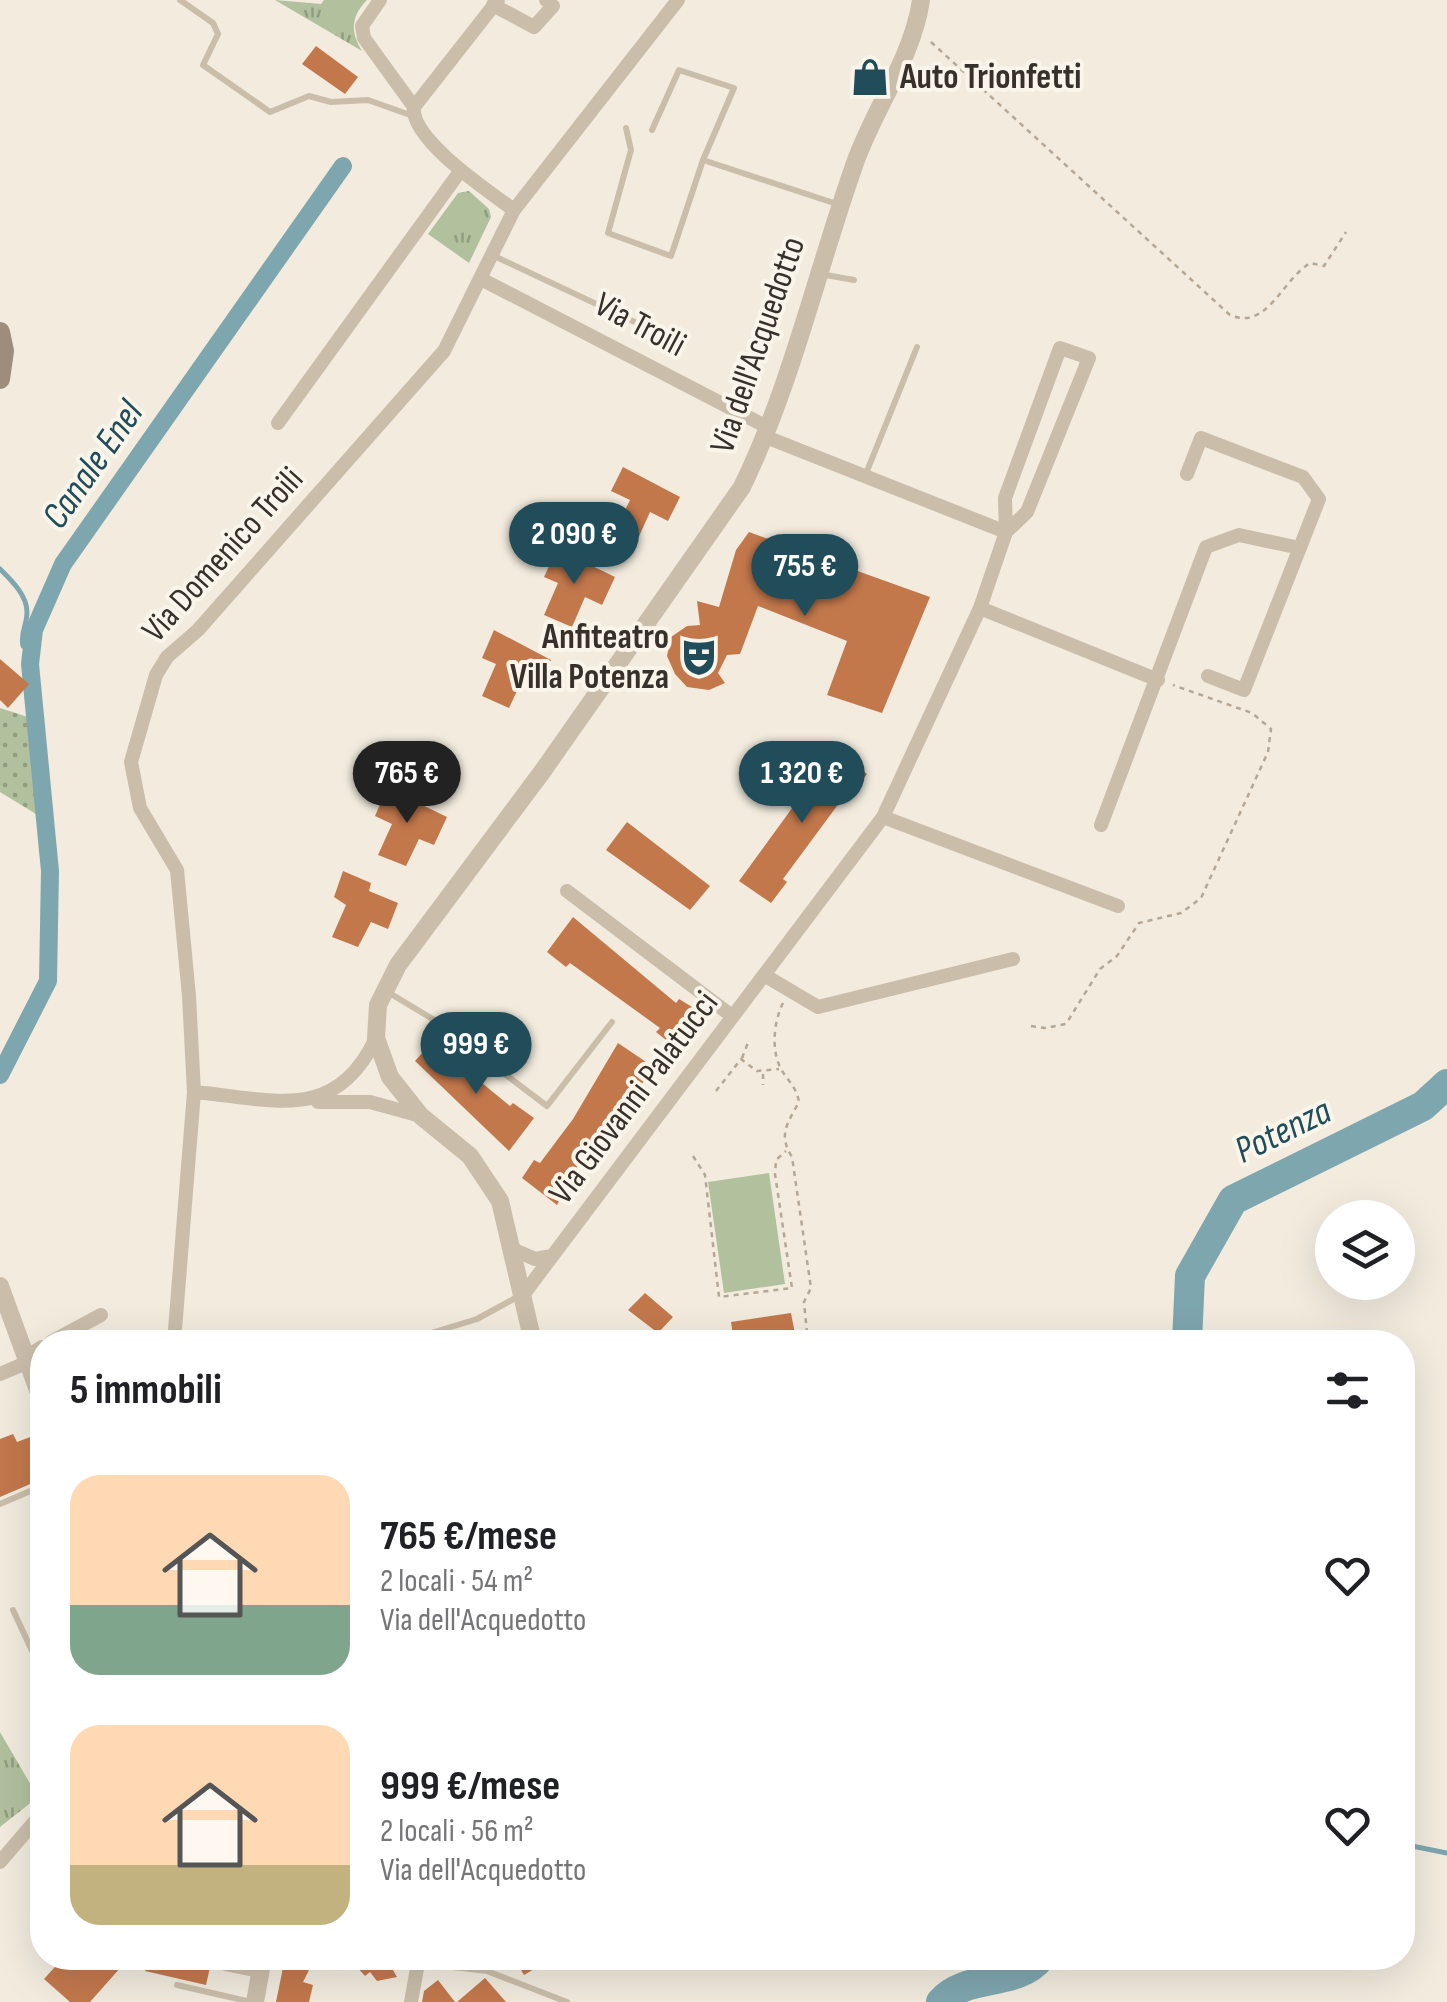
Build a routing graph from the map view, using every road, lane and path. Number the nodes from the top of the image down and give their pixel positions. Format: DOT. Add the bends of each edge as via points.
graph roads {
  1 [pos="180,0"];
  2 [pos="380,0"];
  3 [pos="546,0"];
  4 [pos="678,0"];
  5 [pos="921,0"];
  6 [pos="496,3"];
  7 [pos="912,31"];
  8 [pos="414,111"];
  9 [pos="626,128"];
  10 [pos="652,130"];
  11 [pos="703,160"];
  12 [pos="461,170"];
  13 [pos="841,206"];
  14 [pos="514,210"];
  15 [pos="1346,232"];
  16 [pos="491,255"];
  17 [pos="819,273"];
  18 [pos="482,279"];
  19 [pos="854,280"];
  20 [pos="0,332"];
  21 [pos="672,340"];
  22 [pos="917,347"];
  23 [pos="0,379"];
  24 [pos="278,423"];
  25 [pos="768,433"];
  26 [pos="1187,474"];
  27 [pos="865,477"];
  28 [pos="1006,532"];
  29 [pos="1300,548"];
  30 [pos="980,608"];
  31 [pos="1208,676"];
  32 [pos="1158,680"];
  33 [pos="883,816"];
  34 [pos="1101,825"];
  35 [pos="567,891"];
  36 [pos="1118,906"];
  37 [pos="1013,959"];
  38 [pos="764,975"];
  39 [pos="385,991"];
  40 [pos="789,993"];
  41 [pos="732,1016"];
  42 [pos="612,1022"];
  43 [pos="1030,1026"];
  44 [pos="376,1038"];
  45 [pos="749,1040"];
  46 [pos="741,1059"];
  47 [pos="780,1069"];
  48 [pos="763,1072"];
  49 [pos="764,1085"];
  50 [pos="194,1092"];
  51 [pos="716,1092"];
  52 [pos="307,1102"];
  53 [pos="421,1116"];
  54 [pos="787,1150"];
  55 [pos="693,1156"];
  56 [pos="512,1249"];
  57 [pos="552,1256"];
  58 [pos="0,1286"];
  59 [pos="522,1295"];
  60 [pos="101,1315"];
  61 [pos="74,1330"];
  62 [pos="175,1330"];
  63 [pos="441,1330"];
  64 [pos="530,1330"];
  65 [pos="807,1330"];
  66 [pos="30,1351"];
  67 [pos="30,1356"];
  68 [pos="0,1374"];
  69 [pos="30,1491"];
  70 [pos="0,1504"];
  71 [pos="13,1610"];
  72 [pos="30,1645"];
  73 [pos="30,1826"];
  74 [pos="0,1862"];
  75 [pos="261,1970"];
  76 [pos="415,1970"];
  77 [pos="487,1970"];
  78 [pos="177,1985"];
  79 [pos="253,2002"];
  80 [pos="411,2002"];
  81 [pos="567,2002"];
  1 -- 8 [label="lane" via="218,34 203,66 270,112 309,96"];
  2 -- 8 [label="street" via="362,26 364,38"];
  3 -- 6 [label="street" via="553,6 534,27"];
  4 -- 14 [label="street, Via Domenico Troili"];
  5 -- 7 [label="street, Via dell'Acquedotto"];
  6 -- 8 [label="street"];
  7 -- 13 [label="street, Via dell'Acquedotto"];
  7 -- 15 [label="path" via="1230,315 1246,319 1263,312 1301,268 1324,266"];
  8 -- 12 [label="street" via="426,137"];
  9 -- 11 [label="lane" via="632,150 608,233 671,256"];
  10 -- 11 [label="lane" via="679,70 734,88"];
  11 -- 13 [label="lane"];
  12 -- 14 [label="street"];
  12 -- 24 [label="street, Via Domenico Troili"];
  13 -- 17 [label="street, Via dell'Acquedotto"];
  14 -- 16 [label="street, Via Domenico Troili"];
  16 -- 18 [label="street, Via Domenico Troili"];
  16 -- 21 [label="lane"];
  17 -- 19 [label="lane"];
  17 -- 25 [label="street, Via dell'Acquedotto"];
  18 -- 25 [label="street, Via Troili"];
  18 -- 50 [label="street, Via Domenico Troili" via="444,351 156,675 132,746 134,792 177,870"];
  20 -- 23 [label="main road"];
  22 -- 27 [label="lane"];
  25 -- 27 [label="street, Via Troili"];
  25 -- 39 [label="street, Via dell'Acquedotto" via="696,557"];
  26 -- 29 [label="street" via="1201,438 1302,478 1319,499"];
  27 -- 28 [label="street, Via Troili"];
  28 -- 28 [label="street" via="1005,498 1060,348 1089,358 1027,512"];
  28 -- 30 [label="street, Via Giovanni Palatucci"];
  29 -- 31 [label="street" via="1244,690"];
  29 -- 32 [label="street" via="1239,534 1206,546"];
  30 -- 32 [label="street"];
  30 -- 33 [label="street, Via Giovanni Palatucci"];
  32 -- 34 [label="street"];
  32 -- 43 [label="path" via="1252,713 1271,729 1268,752 1201,898 1181,913 1140,923 1100,969 1066,1024"];
  33 -- 36 [label="street"];
  33 -- 38 [label="street, Via Giovanni Palatucci"];
  35 -- 41 [label="street"];
  37 -- 40 [label="street, Via Giovanni Palatucci" via="818,1007"];
  38 -- 40 [label="street, Via Giovanni Palatucci"];
  38 -- 41 [label="street, Via Giovanni Palatucci"];
  39 -- 42 [label="lane" via="547,1106"];
  39 -- 44 [label="street, Via dell'Acquedotto"];
  40 -- 47 [label="path, Via Giovanni Palatucci" via="774,1023"];
  41 -- 57 [label="street, Via Giovanni Palatucci"];
  44 -- 52 [label="street" via="361,1070"];
  44 -- 53 [label="street" via="390,1077"];
  45 -- 46 [label="path"];
  46 -- 48 [label="path, Via Giovanni Palatucci"];
  46 -- 51 [label="path, Via Giovanni Palatucci"];
  47 -- 48 [label="path"];
  47 -- 54 [label="path, Via Giovanni Palatucci" via="794,1081 799,1102 784,1131"];
  48 -- 49 [label="path"];
  50 -- 52 [label="street"];
  50 -- 62 [label="street, Via Domenico Troili"];
  52 -- 53 [label="street" via="370,1102"];
  53 -- 56 [label="street" via="488,1177"];
  54 -- 55 [label="path, Via Giovanni Palatucci" via="776,1160 775,1174 792,1288 719,1297 704,1175"];
  54 -- 65 [label="path, Via Giovanni Palatucci" via="811,1288 804,1302"];
  56 -- 57 [label="street, Via Giovanni Palatucci" via="534,1259"];
  56 -- 59 [label="street"];
  57 -- 59 [label="street, Via Giovanni Palatucci"];
  58 -- 66 [label="street"];
  59 -- 63 [label="lane"];
  59 -- 64 [label="street"];
  60 -- 61 [label="street"];
  67 -- 68 [label="street"];
  69 -- 70 [label="lane"];
  71 -- 72 [label="lane"];
  73 -- 74 [label="street"];
  75 -- 79 [label="street"];
  76 -- 80 [label="street"];
  77 -- 81 [label="lane"];
  78 -- 79 [label="lane"];
}
